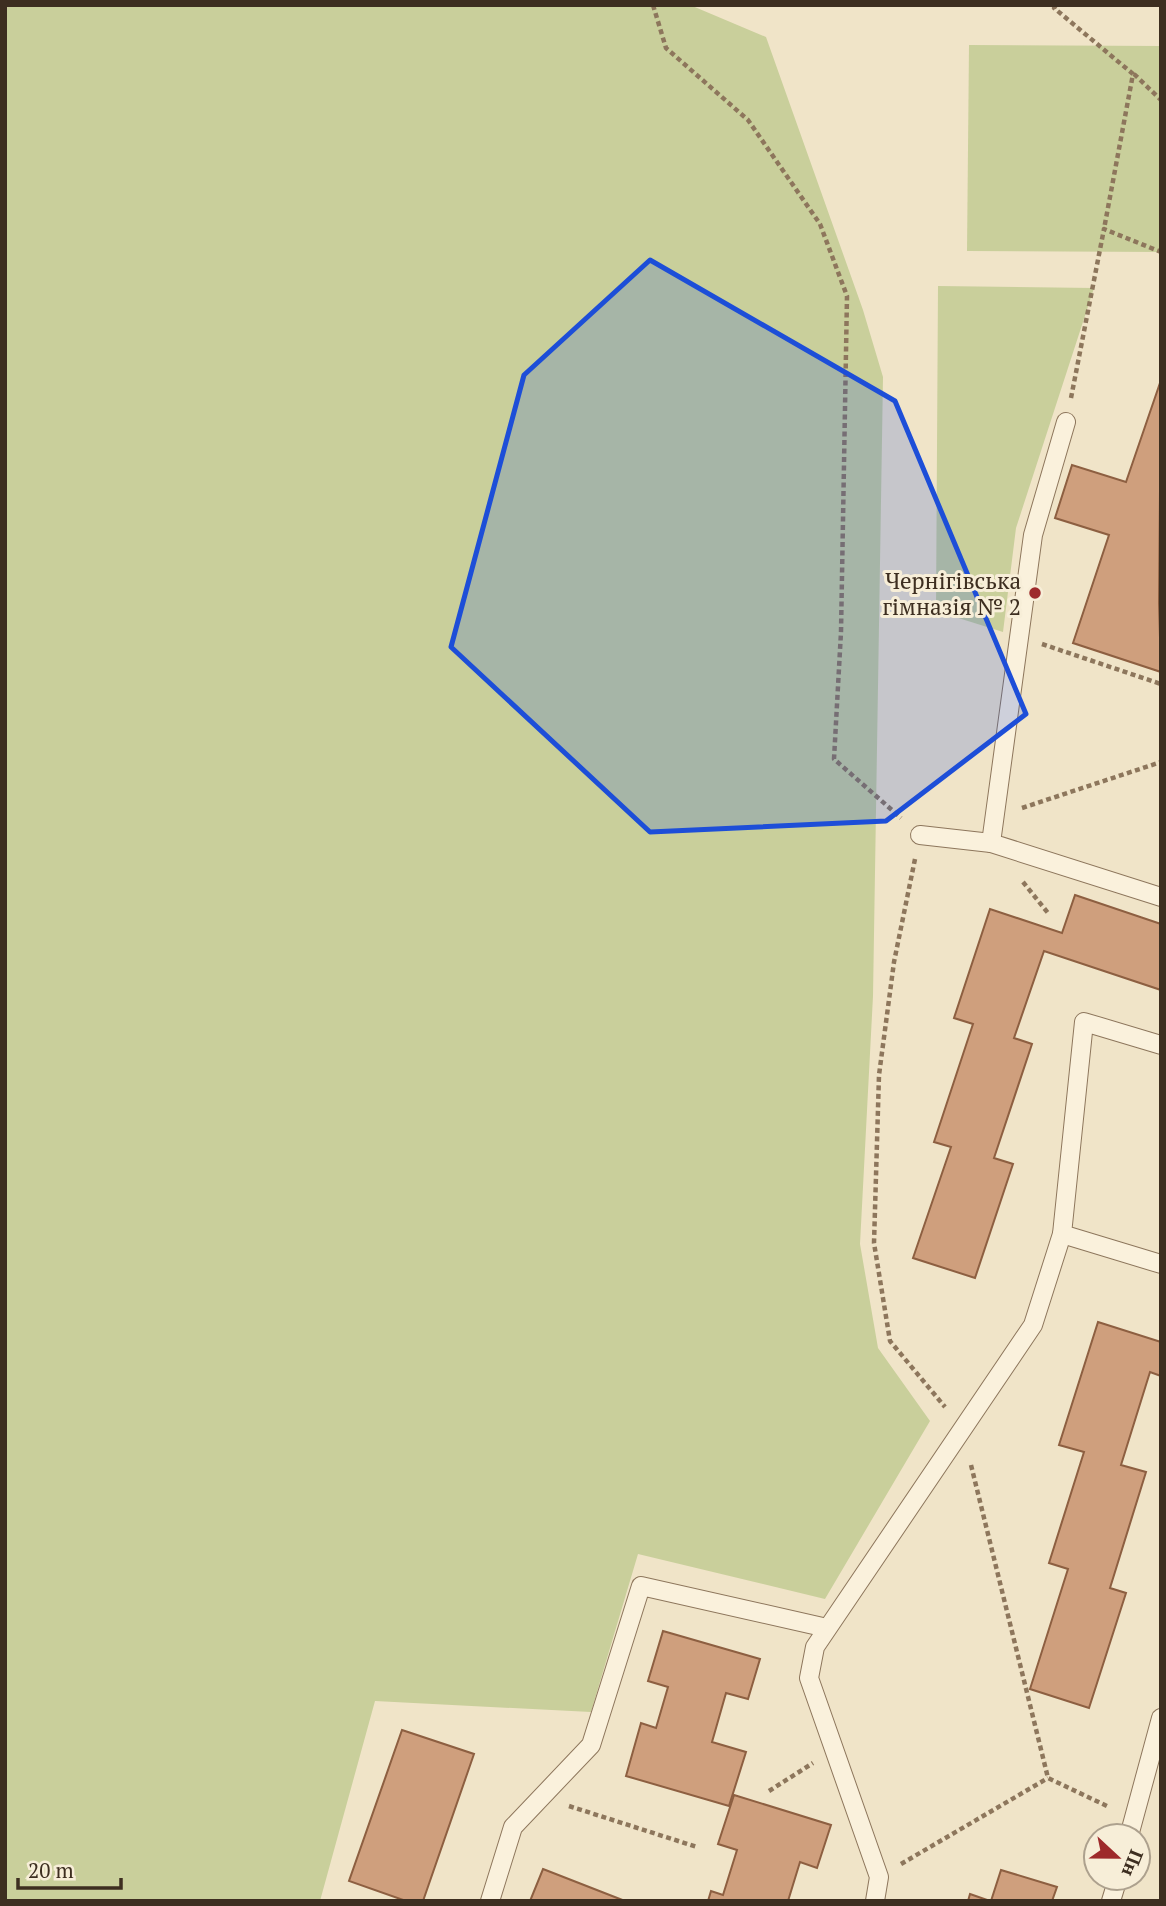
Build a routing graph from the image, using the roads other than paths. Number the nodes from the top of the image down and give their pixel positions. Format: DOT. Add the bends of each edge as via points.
graph roads {
  1 [pos="1066,422"];
  2 [pos="920,835"];
  3 [pos="992,843"];
  4 [pos="1161,897"];
  5 [pos="1161,1045"];
  6 [pos="1062,1234"];
  7 [pos="1161,1264"];
  8 [pos="827,1628"];
  9 [pos="1161,1718"];
  10 [pos="1133,1822"];
  11 [pos="490,1901"];
  12 [pos="875,1901"];
  1 -- 3 [label="lane" via="1033,536"];
  2 -- 3 [label="lane"];
  3 -- 4 [label="lane"];
  5 -- 6 [label="lane" via="1084,1022"];
  6 -- 7 [label="lane"];
  6 -- 8 [label="lane" via="1032,1325"];
  8 -- 11 [label="lane" via="641,1586 592,1745 513,1828"];
  8 -- 12 [label="lane" via="815,1647 809,1678 879,1877"];
  9 -- 10 [label="lane"];
}
